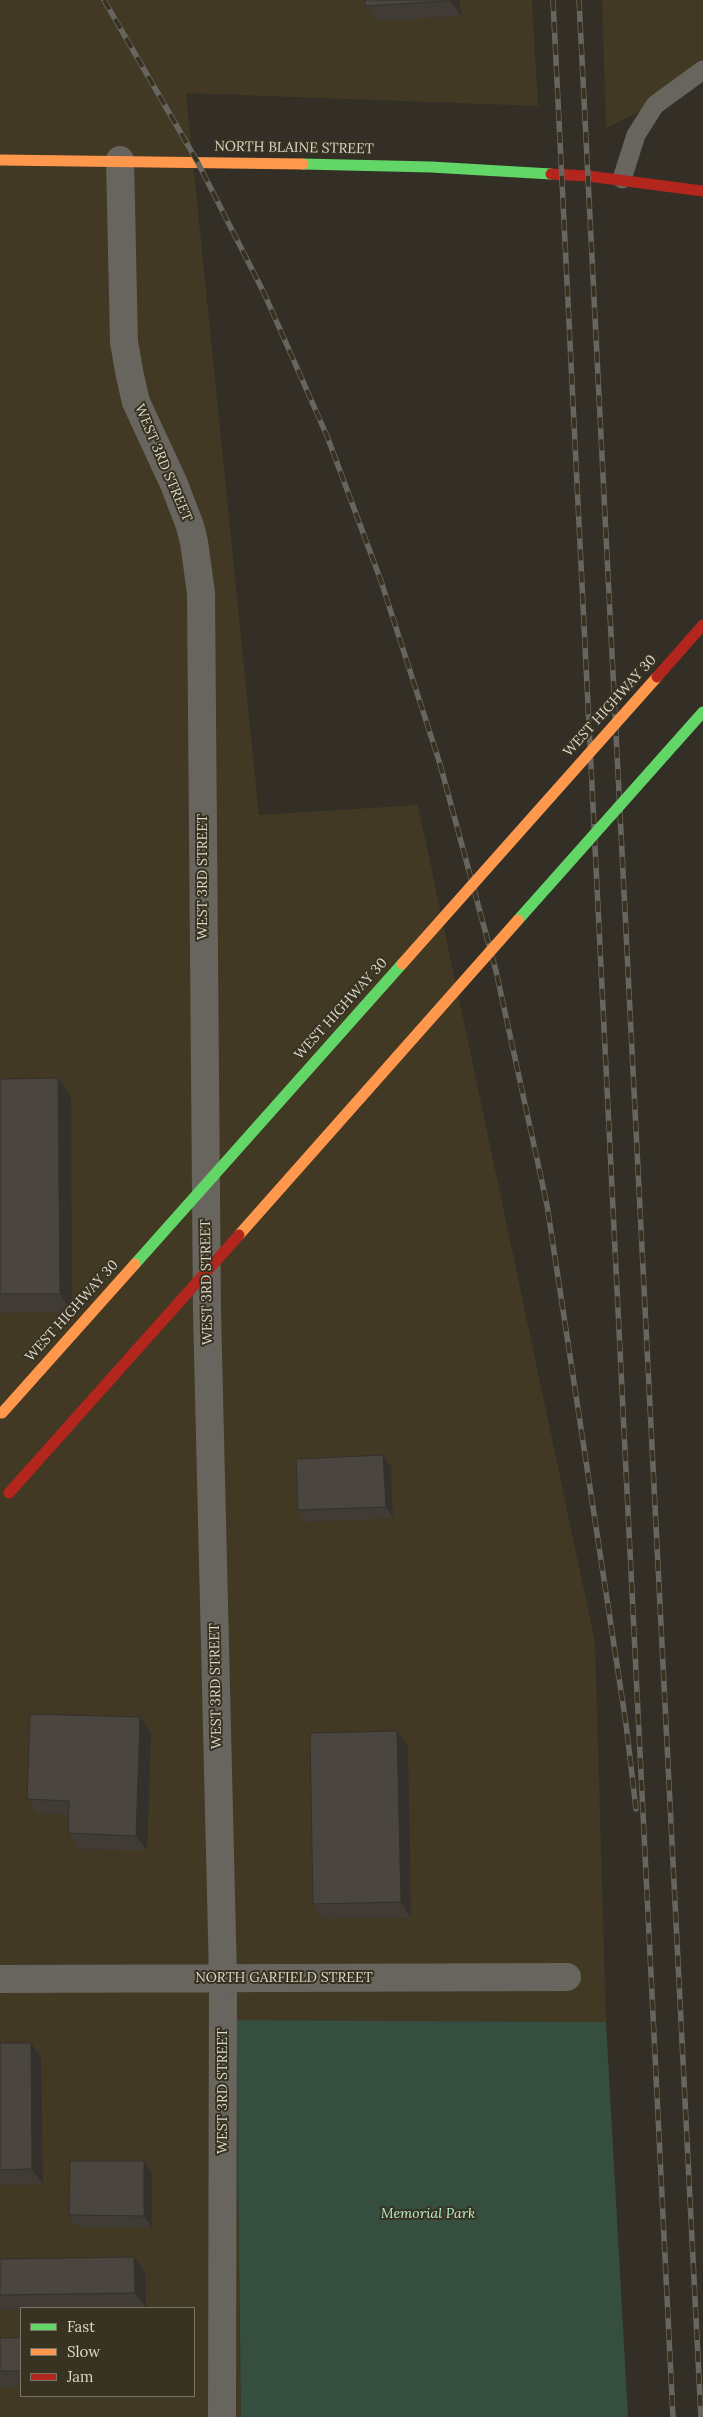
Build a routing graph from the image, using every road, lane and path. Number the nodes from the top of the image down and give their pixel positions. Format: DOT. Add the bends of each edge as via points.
graph roads {
  1 [pos="703,70"];
  2 [pos="0,160"];
  3 [pos="120,160"];
  4 [pos="622,179"];
  5 [pos="703,191"];
  6 [pos="703,624"];
  7 [pos="703,712"];
  8 [pos="2,1413"];
  9 [pos="9,1493"];
  10 [pos="567,1977"];
  11 [pos="223,1978"];
  12 [pos="0,1979"];
  13 [pos="222,2417"];
  1 -- 4 [label="lane" via="655,105 636,135"];
  2 -- 3 [label="main road, NORTH BLAINE STREET"];
  3 -- 4 [label="main road, NORTH BLAINE STREET" via="432,167"];
  3 -- 11 [label="street, WEST 3RD STREET" via="124,342 130,376 136,402 190,526 201,593 207,1312"];
  4 -- 5 [label="main road, NORTH BLAINE STREET"];
  6 -- 8 [label="main road, WEST HIGHWAY 30, bridge"];
  7 -- 9 [label="main road, bridge"];
  10 -- 11 [label="street, NORTH GARFIELD STREET"];
  11 -- 12 [label="street, NORTH GARFIELD STREET"];
  11 -- 13 [label="street, WEST 3RD STREET"];
}
